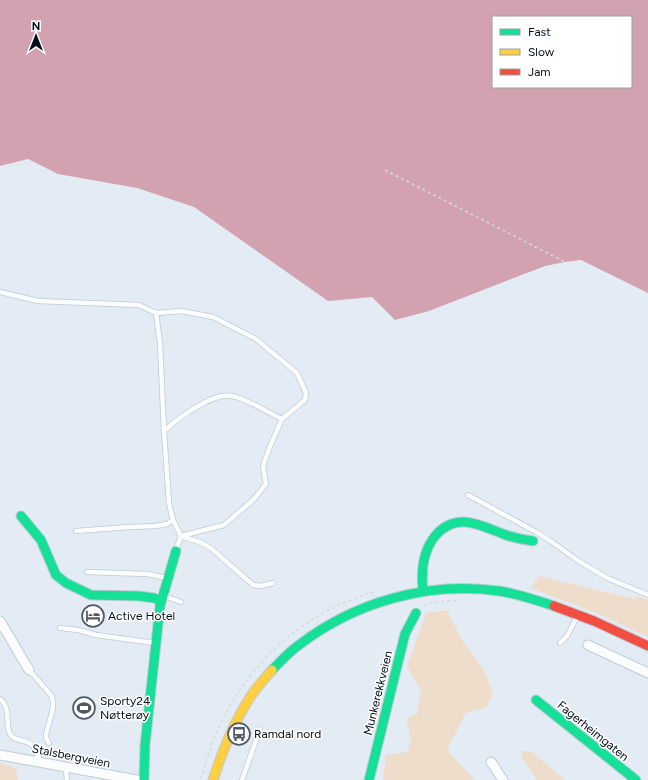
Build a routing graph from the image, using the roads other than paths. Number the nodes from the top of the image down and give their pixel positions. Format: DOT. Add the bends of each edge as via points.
graph roads {
  1 [pos="0,292"];
  2 [pos="156,313"];
  3 [pos="282,419"];
  4 [pos="164,431"];
  5 [pos="468,495"];
  6 [pos="21,516"];
  7 [pos="173,520"];
  8 [pos="76,531"];
  9 [pos="181,536"];
  10 [pos="533,541"];
  11 [pos="176,551"];
  12 [pos="87,572"];
  13 [pos="167,578"];
  14 [pos="273,583"];
  15 [pos="423,591"];
  16 [pos="648,595"];
  17 [pos="162,598"];
  18 [pos="181,602"];
  19 [pos="416,613"];
  20 [pos="578,615"];
  21 [pos="0,621"];
  22 [pos="60,628"];
  23 [pos="156,643"];
  24 [pos="560,643"];
  25 [pos="588,645"];
  26 [pos="648,646"];
  27 [pos="29,670"];
  28 [pos="648,673"];
  29 [pos="0,699"];
  30 [pos="536,700"];
  31 [pos="260,729"];
  32 [pos="49,743"];
  33 [pos="0,755"];
  34 [pos="40,762"];
  35 [pos="491,762"];
  36 [pos="68,767"];
  37 [pos="120,779"];
  38 [pos="66,780"];
  39 [pos="137,780"];
  40 [pos="144,780"];
  41 [pos="213,780"];
  42 [pos="242,780"];
  43 [pos="369,780"];
  44 [pos="503,780"];
  45 [pos="636,780"];
  1 -- 2 [label="lane" via="38,301 139,305"];
  2 -- 3 [label="lane" via="182,311 213,317 256,339 297,373 306,393 305,400"];
  2 -- 4 [label="lane"];
  3 -- 4 [label="lane" via="238,398 225,395 193,409"];
  3 -- 9 [label="lane" via="263,466 266,484 253,500 224,525"];
  4 -- 7 [label="lane" via="169,503"];
  5 -- 16 [label="lane" via="536,532 601,574"];
  6 -- 17 [label="street" via="38,537 56,575 66,583 91,595"];
  7 -- 8 [label="lane" via="156,526"];
  7 -- 9 [label="lane"];
  9 -- 11 [label="lane"];
  9 -- 14 [label="lane" via="212,549 253,585"];
  10 -- 15 [label="street" via="468,521 450,523 437,532 430,545 422,575"];
  11 -- 13 [label="street"];
  12 -- 13 [label="lane" via="147,574"];
  13 -- 17 [label="street"];
  15 -- 20 [label="street" via="450,588 498,591 534,599"];
  15 -- 41 [label="street" via="393,597 364,607 330,624 299,645 272,670 250,696 238,715"];
  17 -- 18 [label="lane" via="170,597"];
  17 -- 23 [label="street"];
  19 -- 43 [label="street, Munkerekkveien" via="405,634"];
  20 -- 24 [label="lane" via="567,636"];
  20 -- 26 [label="street"];
  21 -- 27 [label="street"];
  22 -- 23 [label="lane"];
  23 -- 40 [label="street" via="145,745"];
  25 -- 28 [label="street"];
  27 -- 32 [label="lane" via="53,700 54,706 46,735"];
  29 -- 34 [label="lane" via="6,707 12,738 31,744"];
  30 -- 45 [label="street, Fagerheimgaten"];
  31 -- 42 [label="lane"];
  33 -- 34 [label="street, Stalsbergveien"];
  34 -- 36 [label="street, Stalsbergveien"];
  35 -- 44 [label="street"];
  36 -- 37 [label="street, Stalsbergveien"];
  36 -- 38 [label="lane"];
  37 -- 39 [label="street, Stalsbergveien"];
}
